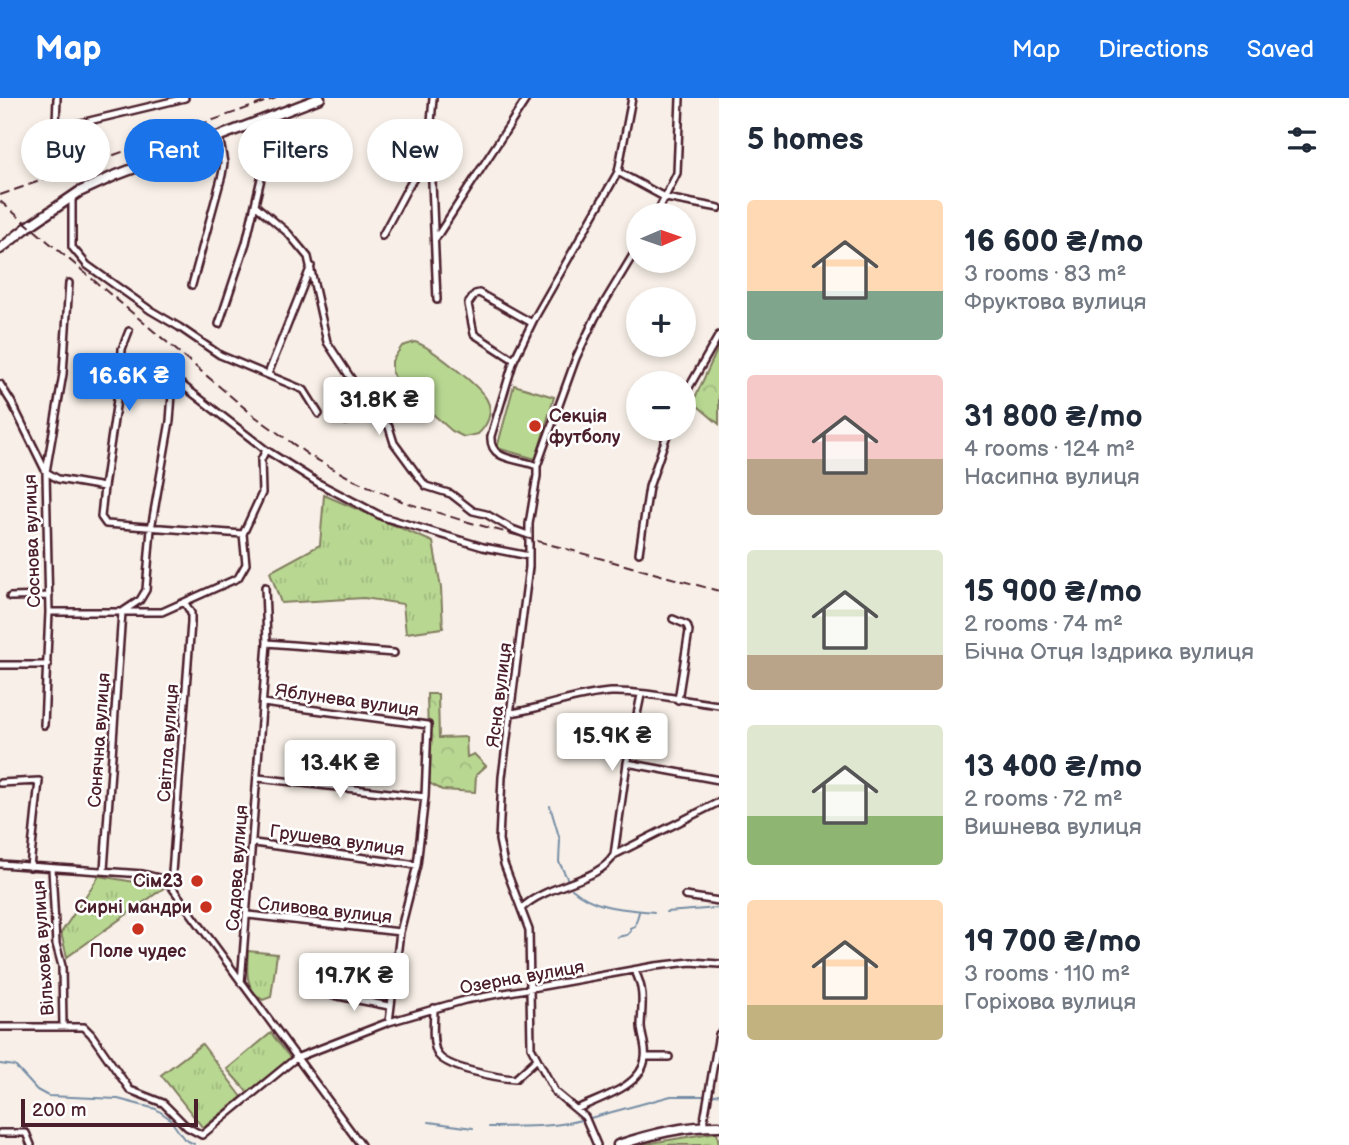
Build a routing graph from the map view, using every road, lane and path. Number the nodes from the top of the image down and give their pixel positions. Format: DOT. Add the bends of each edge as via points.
graph roads {
  1 [pos="57,98"];
  2 [pos="185,98"];
  3 [pos="320,98"];
  4 [pos="433,98"];
  5 [pos="527,98"];
  6 [pos="632,98"];
  7 [pos="680,98"];
  8 [pos="264,119"];
  9 [pos="432,119"];
  10 [pos="124,172"];
  11 [pos="618,172"];
  12 [pos="220,182"];
  13 [pos="260,182"];
  14 [pos="412,182"];
  15 [pos="433,182"];
  16 [pos="72,197"];
  17 [pos="666,198"];
  18 [pos="663,203"];
  19 [pos="255,205"];
  20 [pos="719,208"];
  21 [pos="382,236"];
  22 [pos="436,238"];
  23 [pos="0,249"];
  24 [pos="311,266"];
  25 [pos="626,267"];
  26 [pos="69,283"];
  27 [pos="192,285"];
  28 [pos="437,300"];
  29 [pos="532,323"];
  30 [pos="219,324"];
  31 [pos="129,331"];
  32 [pos="719,335"];
  33 [pos="514,360"];
  34 [pos="268,374"];
  35 [pos="696,375"];
  36 [pos="0,384"];
  37 [pos="358,389"];
  38 [pos="319,414"];
  39 [pos="346,421"];
  40 [pos="665,441"];
  41 [pos="266,450"];
  42 [pos="537,466"];
  43 [pos="46,472"];
  44 [pos="104,487"];
  45 [pos="151,529"];
  46 [pos="243,534"];
  47 [pos="528,535"];
  48 [pos="639,554"];
  49 [pos="528,556"];
  50 [pos="265,587"];
  51 [pos="49,596"];
  52 [pos="9,597"];
  53 [pos="185,603"];
  54 [pos="49,612"];
  55 [pos="122,612"];
  56 [pos="673,619"];
  57 [pos="267,643"];
  58 [pos="394,653"];
  59 [pos="0,664"];
  60 [pos="48,665"];
  61 [pos="641,695"];
  62 [pos="678,700"];
  63 [pos="263,703"];
  64 [pos="719,705"];
  65 [pos="510,713"];
  66 [pos="44,725"];
  67 [pos="627,764"];
  68 [pos="258,778"];
  69 [pos="719,780"];
  70 [pos="0,783"];
  71 [pos="425,797"];
  72 [pos="719,802"];
  73 [pos="254,843"];
  74 [pos="614,856"];
  75 [pos="0,864"];
  76 [pos="417,865"];
  77 [pos="30,867"];
  78 [pos="52,868"];
  79 [pos="104,870"];
  80 [pos="172,886"];
  81 [pos="685,896"];
  82 [pos="719,901"];
  83 [pos="522,908"];
  84 [pos="248,915"];
  85 [pos="400,932"];
  86 [pos="719,964"];
  87 [pos="635,971"];
  88 [pos="241,983"];
  89 [pos="529,989"];
  90 [pos="323,993"];
  91 [pos="389,1006"];
  92 [pos="434,1008"];
  93 [pos="389,1022"];
  94 [pos="63,1026"];
  95 [pos="0,1027"];
  96 [pos="719,1034"];
  97 [pos="717,1046"];
  98 [pos="670,1057"];
  99 [pos="296,1058"];
  100 [pos="646,1058"];
  101 [pos="537,1059"];
  102 [pos="577,1109"];
  103 [pos="703,1126"];
  104 [pos="719,1126"];
  105 [pos="0,1133"];
  106 [pos="31,1145"];
  107 [pos="361,1145"];
  108 [pos="597,1145"];
  109 [pos="618,1145"];
  1 -- 2 [label="street" via="56,124 64,127"];
  3 -- 8 [label="main road"];
  4 -- 9 [label="street"];
  5 -- 22 [label="street"];
  6 -- 11 [label="street"];
  7 -- 17 [label="street" via="677,173"];
  10 -- 16 [label="main road"];
  11 -- 17 [label="street"];
  11 -- 29 [label="street"];
  12 -- 27 [label="street"];
  13 -- 19 [label="street"];
  14 -- 21 [label="street"];
  15 -- 22 [label="street"];
  16 -- 23 [label="main road"];
  16 -- 34 [label="street" via="72,247 87,265 220,355"];
  17 -- 18 [label="street"];
  17 -- 20 [label="street"];
  19 -- 24 [label="street" via="288,233"];
  19 -- 30 [label="street"];
  22 -- 28 [label="street"];
  24 -- 34 [label="street"];
  24 -- 37 [label="street" via="327,342"];
  25 -- 42 [label="street, Ясна вулиця" via="576,358"];
  26 -- 43 [label="street" via="63,374"];
  29 -- 33 [label="street"];
  29 -- 33 [label="street" via="479,293 468,304 474,334"];
  31 -- 44 [label="street" via="122,349"];
  32 -- 35 [label="street"];
  33 -- 42 [label="street" via="491,444 496,454"];
  34 -- 38 [label="street" via="304,390"];
  36 -- 43 [label="street, Соснова вулиця"];
  37 -- 39 [label="street"];
  37 -- 47 [label="street" via="389,427 394,443 426,486 451,494 473,510"];
  40 -- 48 [label="street" via="649,487"];
  41 -- 45 [label="street" via="177,381"];
  41 -- 46 [label="street" via="261,460 262,494"];
  41 -- 49 [label="street" via="383,517"];
  42 -- 47 [label="street, Ясна вулиця"];
  43 -- 44 [label="street" via="58,479"];
  43 -- 51 [label="street, Соснова вулиця"];
  44 -- 45 [label="street" via="102,521"];
  45 -- 46 [label="street"];
  45 -- 55 [label="street" via="146,590 141,600"];
  46 -- 53 [label="street" via="246,565 238,578"];
  47 -- 49 [label="street, Ясна вулиця"];
  49 -- 65 [label="street, Ясна вулиця"];
  50 -- 57 [label="street, Садова вулиця"];
  51 -- 52 [label="street"];
  51 -- 54 [label="street, Соснова вулиця"];
  53 -- 55 [label="street" via="162,612"];
  53 -- 80 [label="street, Світла вулиця" via="191,623"];
  54 -- 55 [label="street"];
  54 -- 60 [label="street, Соснова вулиця"];
  55 -- 79 [label="street, Сонячна вулиця"];
  56 -- 62 [label="street" via="687,625 689,631"];
  57 -- 58 [label="street"];
  57 -- 63 [label="street, Садова вулиця"];
  59 -- 60 [label="street"];
  60 -- 66 [label="street, Соснова вулиця"];
  61 -- 62 [label="street"];
  61 -- 65 [label="street" via="611,692"];
  61 -- 67 [label="street"];
  62 -- 64 [label="street"];
  63 -- 68 [label="street, Садова вулиця"];
  63 -- 71 [label="street, Яблунева вулиця" via="428,725"];
  65 -- 83 [label="street, Ясна вулиця" via="499,840 503,864"];
  67 -- 69 [label="street"];
  67 -- 74 [label="street"];
  68 -- 71 [label="street"];
  68 -- 73 [label="street, Садова вулиця"];
  70 -- 77 [label="street" via="39,781"];
  71 -- 76 [label="street"];
  72 -- 74 [label="street"];
  73 -- 76 [label="street, Грушева вулиця"];
  73 -- 84 [label="street, Садова вулиця"];
  74 -- 83 [label="street" via="610,863 535,896"];
  75 -- 77 [label="street"];
  76 -- 85 [label="street"];
  77 -- 78 [label="street"];
  78 -- 79 [label="street"];
  78 -- 94 [label="street, Вільхова вулиця"];
  79 -- 80 [label="street" via="143,874"];
  80 -- 88 [label="street"];
  81 -- 82 [label="street"];
  83 -- 89 [label="street, Ясна вулиця" via="531,945"];
  84 -- 85 [label="street, Сливова вулиця"];
  84 -- 88 [label="street, Садова вулиця"];
  85 -- 91 [label="street"];
  86 -- 87 [label="street, Озерна вулиця" via="691,962"];
  87 -- 89 [label="street, Озерна вулиця"];
  87 -- 100 [label="street" via="642,985"];
  88 -- 99 [label="street"];
  89 -- 92 [label="street, Озерна вулиця"];
  89 -- 101 [label="street, Ясна вулиця" via="530,1036"];
  90 -- 91 [label="street"];
  91 -- 93 [label="street"];
  92 -- 93 [label="street, Озерна вулиця"];
  92 -- 101 [label="street" via="435,1049 440,1058 487,1075 515,1079"];
  93 -- 99 [label="street, Озерна вулиця"];
  94 -- 95 [label="street"];
  94 -- 99 [label="street, Озерна вулиця" via="88,1030 130,1090 163,1103 202,1135"];
  96 -- 97 [label="street"];
  97 -- 103 [label="street"];
  98 -- 100 [label="street"];
  99 -- 107 [label="street"];
  100 -- 102 [label="street" via="630,1082"];
  101 -- 102 [label="street, Ясна вулиця" via="555,1092"];
  102 -- 108 [label="street, Ясна вулиця"];
  103 -- 104 [label="main road"];
  103 -- 109 [label="main road"];
  105 -- 106 [label="street" via="26,1133"];
}
